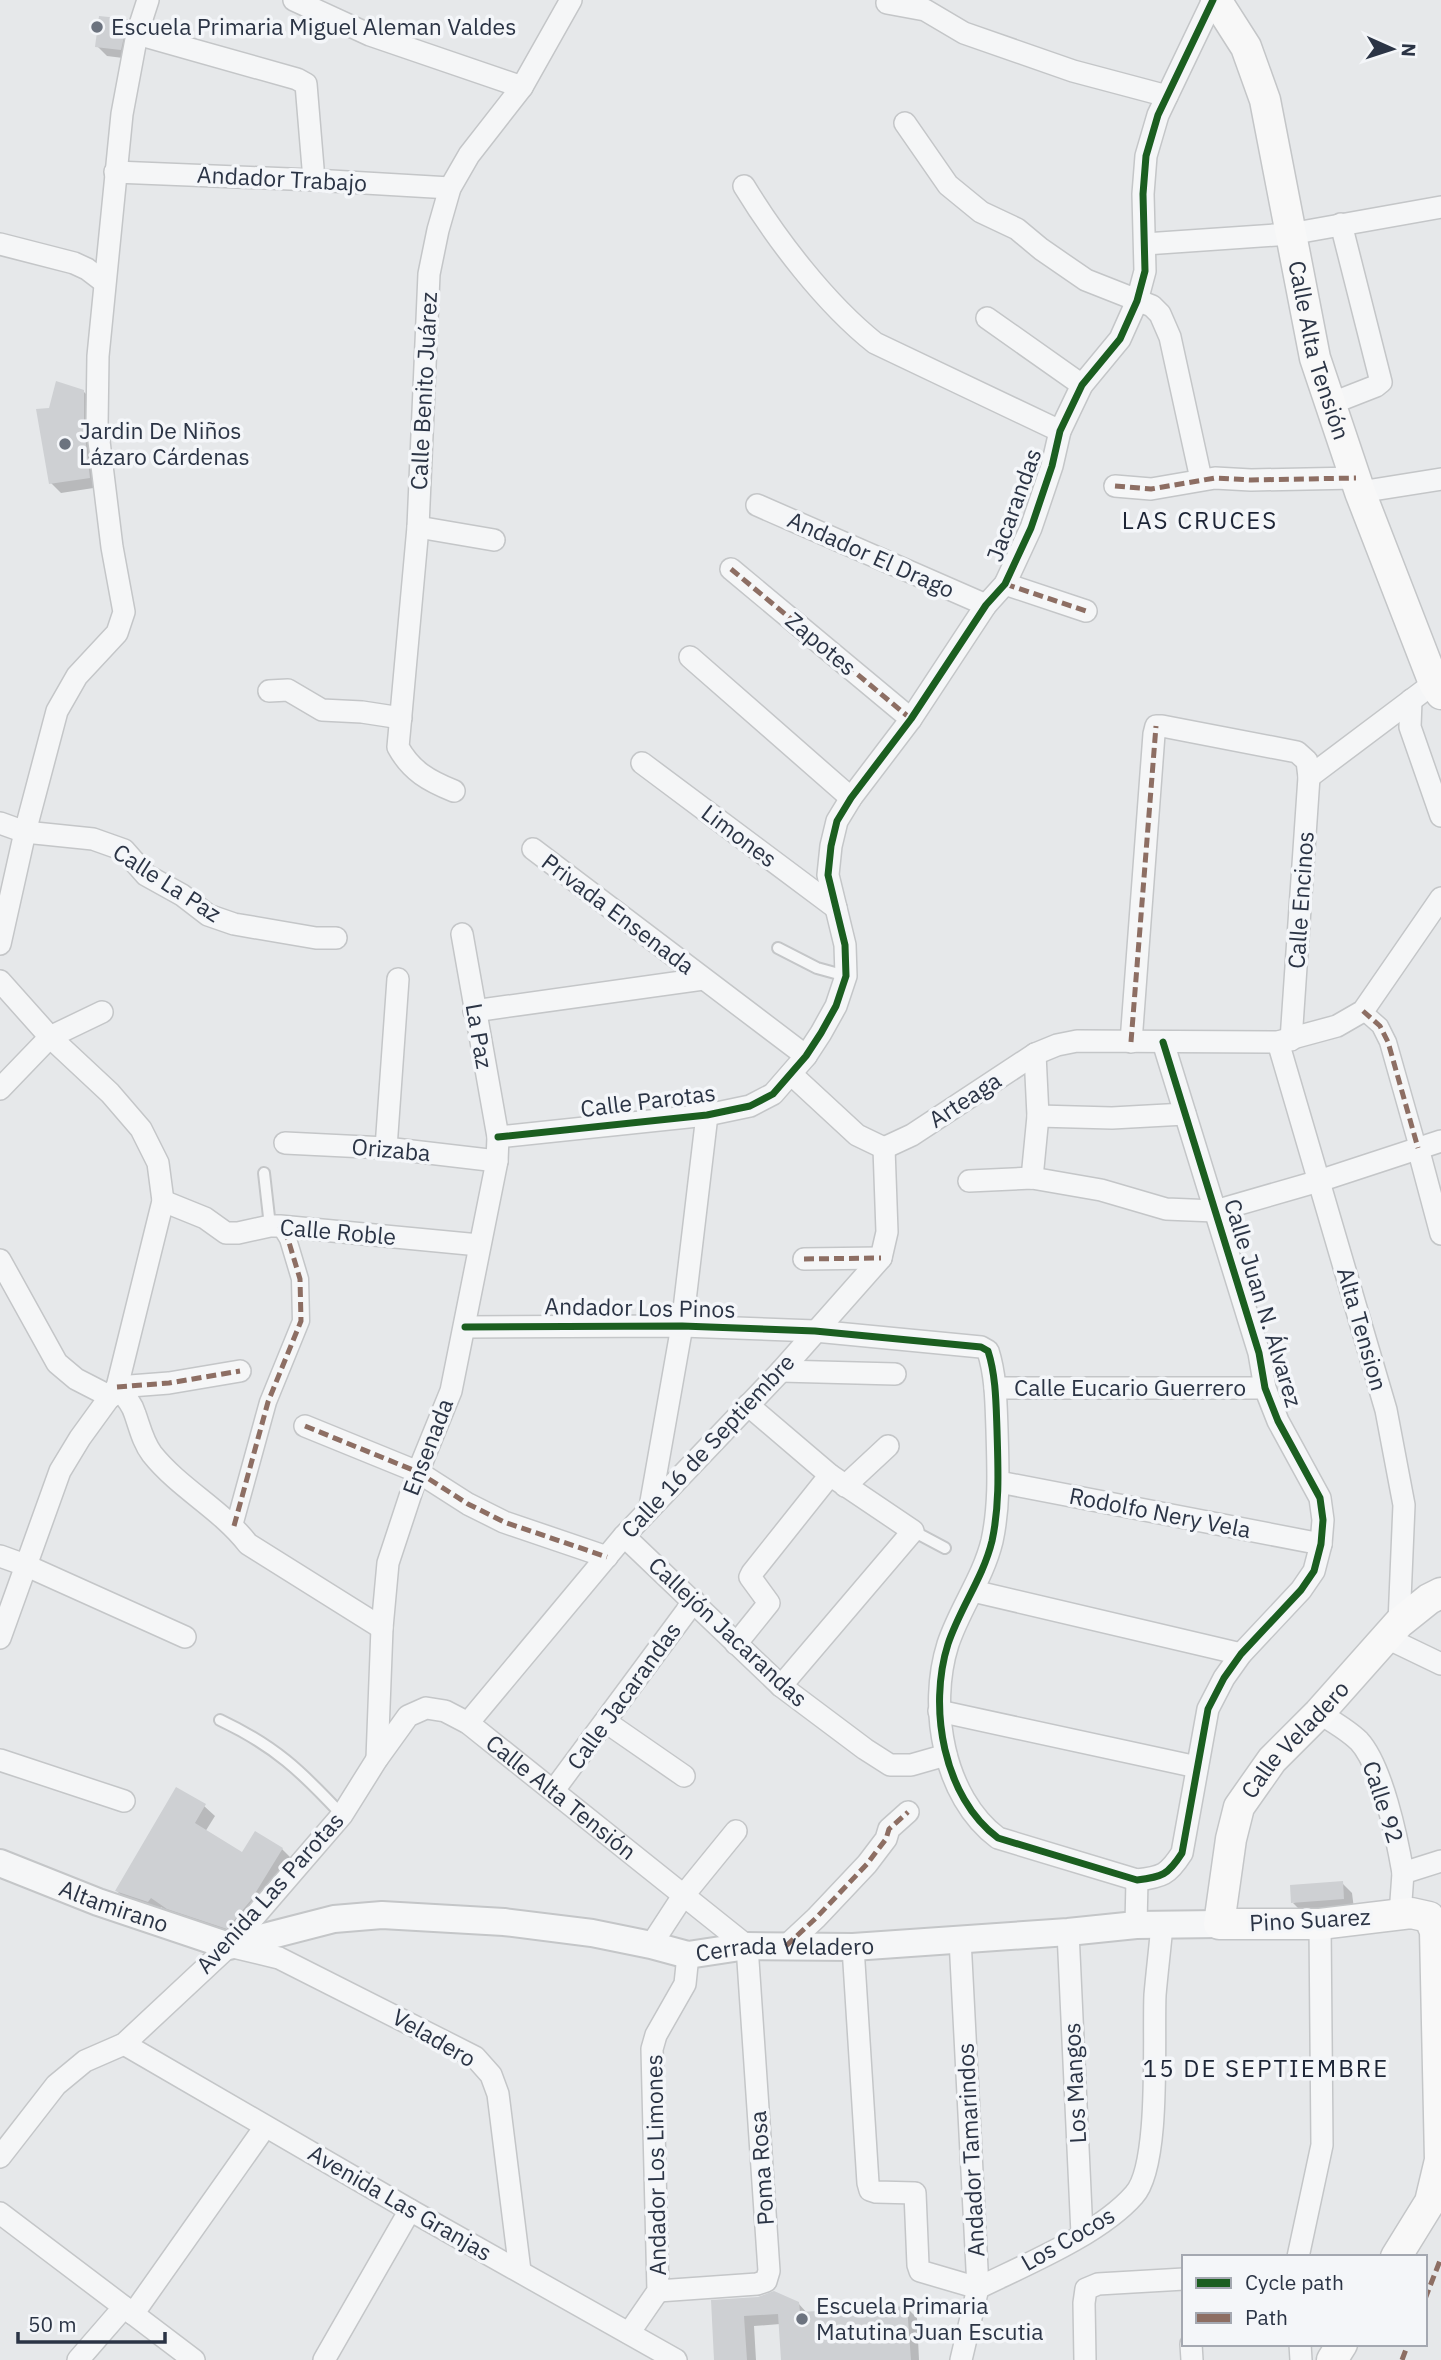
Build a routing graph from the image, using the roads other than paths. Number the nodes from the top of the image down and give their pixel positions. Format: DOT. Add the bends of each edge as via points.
graph roads {
  1 [pos="148,0"];
  2 [pos="294,0"];
  3 [pos="571,0"];
  4 [pos="1214,0"];
  5 [pos="887,3"];
  6 [pos="137,34"];
  7 [pos="522,86"];
  8 [pos="1167,96"];
  9 [pos="905,124"];
  10 [pos="115,172"];
  11 [pos="314,180"];
  12 [pos="744,186"];
  13 [pos="450,188"];
  14 [pos="1441,207"];
  15 [pos="1341,224"];
  16 [pos="1290,234"];
  17 [pos="0,244"];
  18 [pos="1145,244"];
  19 [pos="104,282"];
  20 [pos="1137,301"];
  21 [pos="987,318"];
  22 [pos="1082,385"];
  23 [pos="1331,404"];
  24 [pos="1060,430"];
  25 [pos="1201,479"];
  26 [pos="1441,479"];
  27 [pos="1358,485"];
  28 [pos="1115,486"];
  29 [pos="757,505"];
  30 [pos="418,527"];
  31 [pos="494,540"];
  32 [pos="731,569"];
  33 [pos="1005,584"];
  34 [pos="986,606"];
  35 [pos="1086,611"];
  36 [pos="690,657"];
  37 [pos="269,691"];
  38 [pos="1429,692"];
  39 [pos="401,718"];
  40 [pos="911,719"];
  41 [pos="642,763"];
  42 [pos="1308,769"];
  43 [pos="454,791"];
  44 [pos="851,798"];
  45 [pos="1441,816"];
  46 [pos="0,823"];
  47 [pos="25,831"];
  48 [pos="533,849"];
  49 [pos="1441,898"];
  50 [pos="835,908"];
  51 [pos="462,934"];
  52 [pos="336,938"];
  53 [pos="0,944"];
  54 [pos="778,948"];
  55 [pos="846,976"];
  56 [pos="398,979"];
  57 [pos="703,979"];
  58 [pos="0,981"];
  59 [pos="474,1011"];
  60 [pos="102,1012"];
  61 [pos="1363,1012"];
  62 [pos="50,1037"];
  63 [pos="1284,1041"];
  64 [pos="1130,1042"];
  65 [pos="1163,1042"];
  66 [pos="1035,1054"];
  67 [pos="806,1056"];
  68 [pos="791,1074"];
  69 [pos="0,1089"];
  70 [pos="1185,1114"];
  71 [pos="707,1115"];
  72 [pos="1038,1116"];
  73 [pos="498,1137"];
  74 [pos="1441,1141"];
  75 [pos="285,1143"];
  76 [pos="386,1148"];
  77 [pos="884,1148"];
  78 [pos="1418,1148"];
  79 [pos="497,1160"];
  80 [pos="264,1173"];
  81 [pos="1032,1178"];
  82 [pos="969,1181"];
  83 [pos="1319,1181"];
  84 [pos="163,1200"];
  85 [pos="1215,1211"];
  86 [pos="275,1226"];
  87 [pos="1441,1234"];
  88 [pos="479,1245"];
  89 [pos="881,1258"];
  90 [pos="804,1259"];
  91 [pos="0,1260"];
  92 [pos="682,1326"];
  93 [pos="465,1327"];
  94 [pos="815,1331"];
  95 [pos="240,1371"];
  96 [pos="781,1371"];
  97 [pos="895,1374"];
  98 [pos="995,1388"];
  99 [pos="1265,1388"];
  100 [pos="114,1392"];
  101 [pos="748,1405"];
  102 [pos="305,1426"];
  103 [pos="888,1446"];
  104 [pos="418,1472"];
  105 [pos="837,1480"];
  106 [pos="999,1482"];
  107 [pos="650,1508"];
  108 [pos="234,1527"];
  109 [pos="913,1531"];
  110 [pos="624,1536"];
  111 [pos="1321,1544"];
  112 [pos="945,1548"];
  113 [pos="0,1556"];
  114 [pos="607,1557"];
  115 [pos="25,1565"];
  116 [pos="973,1591"];
  117 [pos="1441,1593"];
  118 [pos="694,1601"];
  119 [pos="382,1628"];
  120 [pos="1393,1631"];
  121 [pos="185,1637"];
  122 [pos="0,1638"];
  123 [pos="736,1643"];
  124 [pos="1241,1654"];
  125 [pos="1441,1664"];
  126 [pos="781,1686"];
  127 [pos="939,1711"];
  128 [pos="1319,1713"];
  129 [pos="220,1720"];
  130 [pos="606,1721"];
  131 [pos="468,1723"];
  132 [pos="946,1755"];
  133 [pos="377,1759"];
  134 [pos="0,1760"];
  135 [pos="1197,1767"];
  136 [pos="684,1776"];
  137 [pos="554,1790"];
  138 [pos="124,1801"];
  139 [pos="908,1812"];
  140 [pos="342,1815"];
  141 [pos="736,1831"];
  142 [pos="1441,1861"];
  143 [pos="0,1863"];
  144 [pos="1404,1872"];
  145 [pos="1137,1880"];
  146 [pos="683,1896"];
  147 [pos="1415,1916"];
  148 [pos="1210,1924"];
  149 [pos="1320,1924"];
  150 [pos="1155,1925"];
  151 [pos="1068,1932"];
  152 [pos="960,1939"];
  153 [pos="652,1945"];
  154 [pos="747,1945"];
  155 [pos="229,1946"];
  156 [pos="786,1946"];
  157 [pos="853,1947"];
  158 [pos="688,1955"];
  159 [pos="124,2044"];
  160 [pos="265,2127"];
  161 [pos="0,2157"];
  162 [pos="410,2210"];
  163 [pos="0,2213"];
  164 [pos="1082,2234"];
  165 [pos="1298,2255"];
  166 [pos="1397,2255"];
  167 [pos="520,2271"];
  168 [pos="1182,2279"];
  169 [pos="978,2288"];
  170 [pos="658,2291"];
  171 [pos="128,2310"];
  172 [pos="629,2333"];
  173 [pos="330,2358"];
  174 [pos="78,2360"];
  175 [pos="194,2360"];
  176 [pos="676,2360"];
  177 [pos="961,2360"];
  178 [pos="1085,2360"];
  1 -- 6 [label="street"];
  2 -- 7 [label="street" via="370,35"];
  3 -- 7 [label="street, Calle Benito Juárez"];
  4 -- 8 [label="street, Jacarandas"];
  4 -- 16 [label="main road, Calle Alta Tensión" via="1246,47 1265,100"];
  5 -- 8 [label="street" via="925,10 964,33 1073,71"];
  6 -- 10 [label="street"];
  6 -- 11 [label="street" via="306,84"];
  7 -- 13 [label="street, Calle Benito Juárez" via="468,155"];
  8 -- 18 [label="street, Jacarandas" via="1146,156"];
  9 -- 20 [label="street" via="948,185 981,212 1017,229 1086,280"];
  10 -- 11 [label="street, Andador Trabajo"];
  10 -- 19 [label="street"];
  11 -- 13 [label="street, Andador Trabajo"];
  12 -- 24 [label="street" via="793,258 875,343"];
  13 -- 30 [label="street, Calle Benito Juárez" via="429,274"];
  14 -- 15 [label="street"];
  15 -- 16 [label="street"];
  15 -- 23 [label="street" via="1381,382"];
  16 -- 18 [label="street"];
  16 -- 23 [label="main road, Calle Alta Tensión" via="1315,358"];
  17 -- 19 [label="street" via="74,263"];
  18 -- 20 [label="street, Jacarandas" via="1145,271"];
  19 -- 47 [label="street" via="97,425 124,612 117,633 77,676 57,711"];
  20 -- 22 [label="street, Jacarandas" via="1120,339"];
  20 -- 25 [label="street" via="1160,314 1170,337"];
  21 -- 22 [label="street"];
  22 -- 24 [label="street, Jacarandas"];
  23 -- 27 [label="main road, Calle Alta Tensión"];
  24 -- 33 [label="street, Jacarandas" via="1040,503"];
  25 -- 27 [label="street"];
  25 -- 28 [label="street" via="1152,489"];
  26 -- 27 [label="street"];
  27 -- 38 [label="main road, Calle Alta Tensión"];
  29 -- 34 [label="street, Andador El Drago"];
  30 -- 31 [label="street"];
  30 -- 39 [label="street, Calle Benito Juárez"];
  32 -- 40 [label="street, Zapotes"];
  33 -- 34 [label="street, Jacarandas"];
  33 -- 35 [label="street"];
  34 -- 40 [label="street, Jacarandas"];
  36 -- 44 [label="street"];
  37 -- 39 [label="street" via="288,690 322,710"];
  38 -- 42 [label="street"];
  38 -- 45 [label="street" via="1410,727"];
  39 -- 43 [label="street, Calle Benito Juárez" via="398,747 404,758 421,776"];
  40 -- 44 [label="street, Jacarandas"];
  41 -- 50 [label="street, Limones"];
  42 -- 63 [label="street, Calle Encinos"];
  42 -- 64 [label="street" via="1297,752 1156,726"];
  44 -- 50 [label="street, Jacarandas" via="831,846 828,875"];
  46 -- 47 [label="street, Calle La Paz"];
  47 -- 52 [label="street, Calle La Paz" via="93,839 124,850 146,875 208,915 234,924"];
  47 -- 53 [label="street"];
  48 -- 57 [label="street, Privada Ensenada"];
  49 -- 61 [label="street"];
  50 -- 55 [label="street, Jacarandas" via="845,944"];
  51 -- 59 [label="street, La Paz"];
  54 -- 55 [label="lane" via="817,968"];
  55 -- 67 [label="street, Jacarandas" via="836,1006"];
  56 -- 76 [label="street"];
  57 -- 59 [label="street"];
  57 -- 67 [label="street"];
  58 -- 62 [label="street"];
  59 -- 73 [label="street, La Paz"];
  60 -- 62 [label="street"];
  61 -- 63 [label="street, Arteaga" via="1337,1026"];
  61 -- 78 [label="street" via="1380,1026 1388,1042"];
  62 -- 69 [label="street"];
  62 -- 84 [label="street" via="141,1129 158,1163"];
  63 -- 65 [label="street, Arteaga"];
  63 -- 83 [label="street, Alta Tension"];
  64 -- 65 [label="street, Arteaga"];
  64 -- 66 [label="street, Arteaga" via="1077,1041"];
  65 -- 70 [label="street, Calle Juan N. Álvarez"];
  66 -- 72 [label="street"];
  66 -- 77 [label="street, Arteaga" via="912,1135"];
  67 -- 68 [label="street, Jacarandas"];
  68 -- 71 [label="street, Calle Parotas" via="773,1094 750,1107"];
  68 -- 77 [label="street" via="858,1135"];
  70 -- 72 [label="street"];
  70 -- 85 [label="street, Calle Juan N. Álvarez"];
  71 -- 73 [label="street, Calle Parotas"];
  71 -- 92 [label="street"];
  72 -- 81 [label="street"];
  73 -- 79 [label="street, Ensenada"];
  74 -- 78 [label="street"];
  75 -- 76 [label="street, Orizaba"];
  76 -- 79 [label="street, Orizaba"];
  77 -- 89 [label="street" via="887,1232"];
  78 -- 83 [label="street"];
  78 -- 87 [label="street"];
  79 -- 88 [label="street, Ensenada"];
  80 -- 86 [label="lane"];
  81 -- 82 [label="street"];
  81 -- 85 [label="street" via="1101,1190 1166,1209"];
  83 -- 85 [label="street"];
  83 -- 120 [label="street, Alta Tension" via="1386,1410 1404,1505"];
  84 -- 86 [label="street, Calle Roble" via="205,1218 226,1233"];
  84 -- 100 [label="street"];
  85 -- 99 [label="street, Calle Juan N. Álvarez" via="1259,1353"];
  86 -- 88 [label="street, Calle Roble"];
  86 -- 108 [label="street" via="288,1239 300,1279 302,1321 268,1402"];
  88 -- 93 [label="street, Ensenada"];
  89 -- 90 [label="street"];
  89 -- 94 [label="street, Calle 16 de Septiembre"];
  91 -- 100 [label="street" via="57,1363 76,1379"];
  92 -- 93 [label="street, Andador Los Pinos"];
  92 -- 94 [label="street, Andador Los Pinos"];
  92 -- 107 [label="street"];
  93 -- 104 [label="street, Ensenada" via="451,1391"];
  94 -- 96 [label="street, Calle 16 de Septiembre"];
  94 -- 98 [label="street, Andador Los Pinos" via="981,1347 988,1351"];
  95 -- 100 [label="street"];
  96 -- 97 [label="street"];
  96 -- 101 [label="street, Calle 16 de Septiembre"];
  98 -- 99 [label="street, Calle Eucario Guerrero"];
  98 -- 106 [label="street, Andador Los Pinos"];
  99 -- 111 [label="street, Calle Juan N. Álvarez" via="1320,1498"];
  100 -- 108 [label="street" via="135,1412 152,1454"];
  100 -- 115 [label="street" via="60,1471"];
  101 -- 105 [label="street"];
  101 -- 107 [label="street, Calle 16 de Septiembre"];
  102 -- 104 [label="street"];
  103 -- 105 [label="street"];
  104 -- 114 [label="street" via="504,1522"];
  104 -- 119 [label="street, Ensenada" via="388,1563"];
  105 -- 109 [label="street"];
  105 -- 123 [label="street" via="752,1573 752,1582 769,1603"];
  106 -- 111 [label="street, Rodolfo Nery Vela"];
  106 -- 116 [label="street, Andador Los Pinos" via="992,1541"];
  107 -- 110 [label="street, Calle 16 de Septiembre"];
  108 -- 119 [label="street" via="248,1544"];
  109 -- 112 [label="lane"];
  109 -- 126 [label="street"];
  110 -- 114 [label="street, Calle 16 de Septiembre"];
  110 -- 118 [label="street, Callejón Jacarandas"];
  111 -- 124 [label="street, Calle Juan N. Álvarez" via="1314,1571 1301,1590"];
  113 -- 115 [label="street"];
  114 -- 131 [label="street, Calle 16 de Septiembre"];
  115 -- 121 [label="street"];
  115 -- 122 [label="street"];
  116 -- 124 [label="street"];
  116 -- 127 [label="street, Andador Los Pinos" via="948,1642 939,1680"];
  117 -- 120 [label="main road, Calle Veladero"];
  118 -- 123 [label="street, Callejón Jacarandas"];
  118 -- 130 [label="street, Calle Jacarandas"];
  119 -- 133 [label="street, Ensenada"];
  120 -- 125 [label="street"];
  120 -- 128 [label="main road, Calle Veladero"];
  123 -- 126 [label="street, Callejón Jacarandas"];
  124 -- 135 [label="street, Calle Juan N. Álvarez" via="1208,1709"];
  126 -- 132 [label="street, Callejón Jacarandas" via="890,1765 911,1765"];
  127 -- 132 [label="street, Andador Los Pinos"];
  127 -- 135 [label="street"];
  128 -- 144 [label="street, Calle 92" via="1357,1739 1371,1757"];
  128 -- 148 [label="main road, Calle Veladero" via="1272,1760 1239,1807"];
  129 -- 140 [label="lane" via="279,1754"];
  130 -- 136 [label="street"];
  130 -- 137 [label="street, Calle Jacarandas"];
  131 -- 133 [label="street, Calle Alta Tensión" via="426,1708 408,1717"];
  131 -- 137 [label="street, Calle Alta Tensión"];
  132 -- 145 [label="street, Andador Los Pinos" via="963,1796 984,1827 998,1838"];
  133 -- 140 [label="street, Avenida Las Parotas"];
  134 -- 138 [label="street"];
  135 -- 145 [label="street, Calle Juan N. Álvarez" via="1182,1853 1171,1870"];
  137 -- 146 [label="street, Calle Alta Tensión"];
  139 -- 156 [label="street" via="889,1829 867,1864"];
  140 -- 155 [label="street, Avenida Las Parotas"];
  141 -- 146 [label="street"];
  142 -- 144 [label="street"];
  143 -- 155 [label="street, Altamirano" via="69,1892"];
  144 -- 147 [label="street, Pino Suarez"];
  145 -- 150 [label="street"];
  146 -- 153 [label="street"];
  146 -- 154 [label="street, Calle Alta Tensión"];
  147 -- 149 [label="main road, Pino Suarez"];
  147 -- 166 [label="main road" via="1435,1931 1440,2160 1430,2202"];
  148 -- 149 [label="main road, Pino Suarez"];
  148 -- 150 [label="street, Cerrada Veladero"];
  149 -- 165 [label="street" via="1322,2145"];
  150 -- 151 [label="street, Cerrada Veladero"];
  150 -- 164 [label="street, Los Cocos" via="1154,2106 1145,2174 1137,2193"];
  151 -- 152 [label="street, Cerrada Veladero"];
  151 -- 164 [label="street, Los Mangos"];
  152 -- 157 [label="street, Cerrada Veladero"];
  152 -- 169 [label="street, Andador Tamarindos"];
  153 -- 155 [label="street, Cerrada Veladero" via="504,1922 382,1915 334,1919"];
  153 -- 158 [label="street, Cerrada Veladero"];
  154 -- 156 [label="street, Cerrada Veladero"];
  154 -- 158 [label="street, Cerrada Veladero"];
  154 -- 170 [label="street, Poma Rosa" via="769,2271 766,2281 757,2284"];
  155 -- 159 [label="street, Avenida Las Parotas"];
  155 -- 167 [label="street, Veladero" via="279,1958 475,2057 491,2075 498,2094"];
  156 -- 157 [label="street, Cerrada Veladero"];
  157 -- 169 [label="street" via="870,2190 915,2193 920,2271"];
  158 -- 170 [label="street, Andador Los Limones" via="685,1984 652,2049"];
  159 -- 160 [label="street, Avenida Las Granjas"];
  159 -- 161 [label="street, Avenida Las Parotas" via="85,2061 56,2085"];
  160 -- 162 [label="street, Avenida Las Granjas"];
  160 -- 171 [label="street"];
  162 -- 167 [label="street, Avenida Las Granjas"];
  162 -- 173 [label="street"];
  163 -- 171 [label="street"];
  164 -- 169 [label="street, Los Cocos"];
  167 -- 172 [label="street, Avenida Las Granjas"];
  168 -- 178 [label="street" via="1098,2284 1086,2289"];
  169 -- 177 [label="street, Andador Tamarindos"];
  170 -- 172 [label="street, Andador Los Limones"];
  171 -- 174 [label="street"];
  171 -- 175 [label="street"];
  172 -- 176 [label="street, Avenida Las Granjas"];
}
